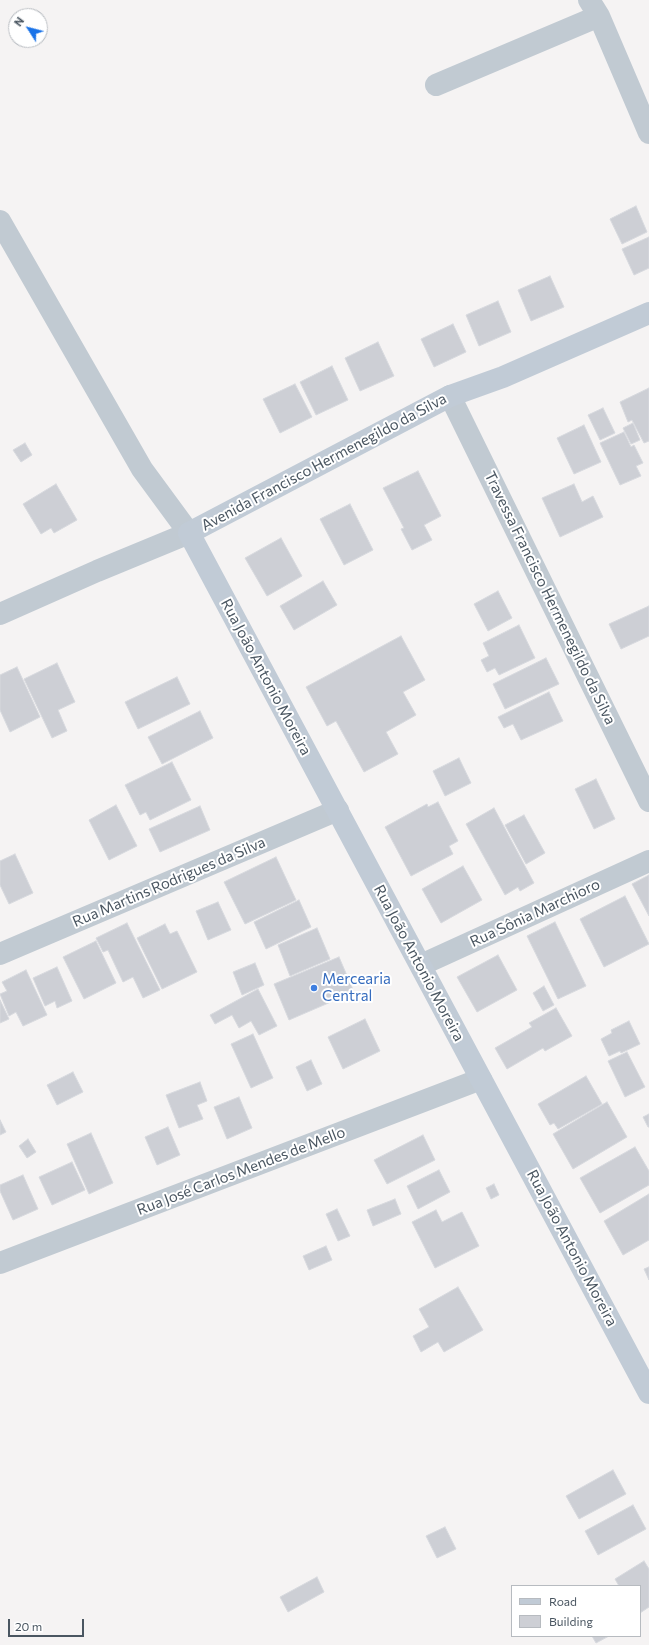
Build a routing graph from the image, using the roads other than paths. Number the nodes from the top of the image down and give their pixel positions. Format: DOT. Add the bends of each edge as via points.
graph roads {
  1 [pos="594,8"];
  2 [pos="436,85"];
  3 [pos="649,133"];
  4 [pos="0,221"];
  5 [pos="649,313"];
  6 [pos="450,396"];
  7 [pos="189,533"];
  8 [pos="0,614"];
  9 [pos="649,801"];
  10 [pos="338,810"];
  11 [pos="649,861"];
  12 [pos="0,954"];
  13 [pos="420,965"];
  14 [pos="481,1079"];
  15 [pos="0,1264"];
  16 [pos="649,1393"];
  1 -- 2 [label="street"];
  1 -- 3 [label="street"];
  4 -- 7 [label="street" via="142,469"];
  5 -- 6 [label="main road, Avenida Francisco Hermenegildo da Silva" via="503,377"];
  6 -- 7 [label="main road, Avenida Francisco Hermenegildo da Silva"];
  6 -- 9 [label="street, Travessa Francisco Hermenegildo da Silva"];
  7 -- 8 [label="street, Avenida Francisco Hermenegildo da Silva"];
  7 -- 10 [label="main road, Rua João Antonio Moreira"];
  10 -- 12 [label="street, Rua Martins Rodrigues da Silva"];
  10 -- 13 [label="main road, Rua João Antonio Moreira"];
  11 -- 13 [label="street, Rua Sônia Marchioro"];
  13 -- 14 [label="main road, Rua João Antonio Moreira"];
  14 -- 15 [label="street, Rua José Carlos Mendes de Mello"];
  14 -- 16 [label="main road, Rua João Antonio Moreira"];
}
